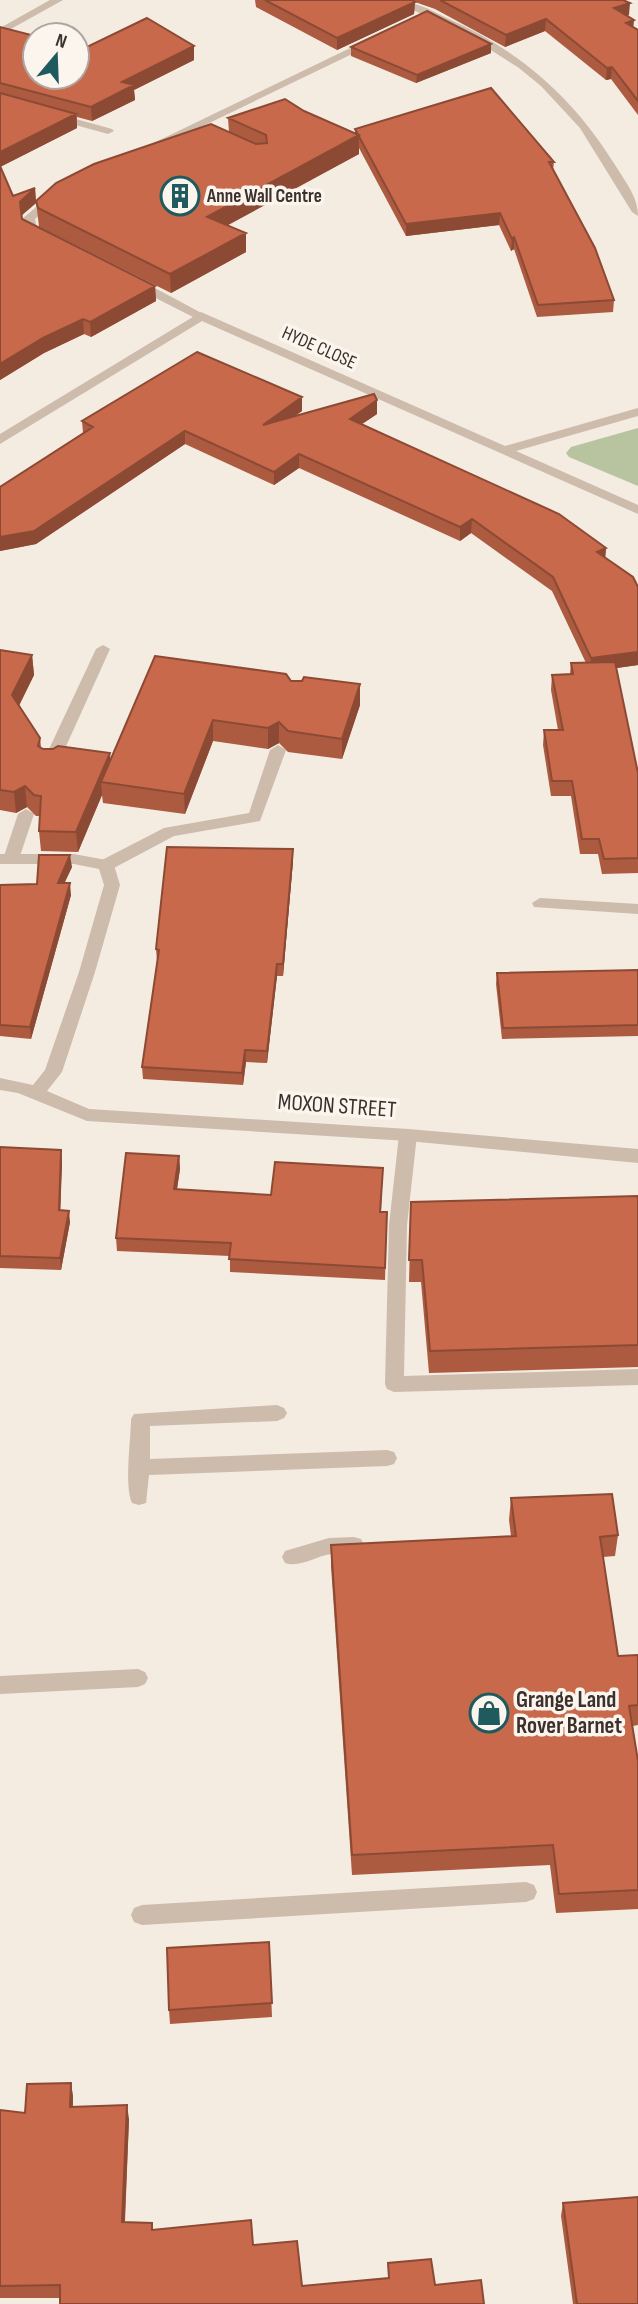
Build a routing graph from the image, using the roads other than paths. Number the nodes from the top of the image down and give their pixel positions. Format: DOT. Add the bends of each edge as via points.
graph roads {
  1 [pos="58,0"];
  2 [pos="397,0"];
  3 [pos="430,13"];
  4 [pos="418,19"];
  5 [pos="3,27"];
  6 [pos="381,36"];
  7 [pos="36,111"];
  8 [pos="190,127"];
  9 [pos="108,131"];
  10 [pos="214,137"];
  11 [pos="132,156"];
  12 [pos="63,192"];
  13 [pos="638,212"];
  14 [pos="56,244"];
  15 [pos="118,275"];
  16 [pos="201,316"];
  17 [pos="638,412"];
  18 [pos="0,440"];
  19 [pos="502,451"];
  20 [pos="638,510"];
  21 [pos="103,649"];
  22 [pos="278,750"];
  23 [pos="50,764"];
  24 [pos="26,814"];
  25 [pos="5,859"];
  26 [pos="106,865"];
  27 [pos="540,903"];
  28 [pos="638,909"];
  29 [pos="0,1084"];
  30 [pos="36,1093"];
  31 [pos="408,1135"];
  32 [pos="638,1156"];
  33 [pos="638,1377"];
  34 [pos="277,1413"];
  35 [pos="387,1458"];
  36 [pos="139,1467"];
  37 [pos="139,1497"];
  38 [pos="368,1545"];
  39 [pos="292,1557"];
  40 [pos="138,1678"];
  41 [pos="0,1685"];
  42 [pos="526,1892"];
  43 [pos="142,1915"];
  1 -- 5 [label="street"];
  2 -- 3 [label="street"];
  3 -- 4 [label="street"];
  3 -- 13 [label="street" via="499,47 547,84 584,126"];
  6 -- 8 [label="street"];
  7 -- 9 [label="street"];
  8 -- 10 [label="street"];
  8 -- 11 [label="street"];
  12 -- 14 [label="street" via="29,218 31,231"];
  15 -- 16 [label="street, HYDE CLOSE"];
  16 -- 18 [label="street"];
  16 -- 19 [label="street, HYDE CLOSE"];
  17 -- 19 [label="street"];
  19 -- 20 [label="street, HYDE CLOSE"];
  21 -- 23 [label="street"];
  22 -- 26 [label="street" via="255,817 170,832"];
  24 -- 25 [label="street"];
  25 -- 26 [label="street" via="74,859"];
  26 -- 30 [label="street" via="111,885 87,972 53,1072"];
  27 -- 28 [label="street"];
  29 -- 30 [label="street, MOXON STREET"];
  30 -- 31 [label="street, MOXON STREET" via="87,1115"];
  31 -- 32 [label="street, MOXON STREET"];
  31 -- 33 [label="street" via="398,1225 394,1384"];
  34 -- 36 [label="street" via="141,1419"];
  35 -- 36 [label="street"];
  36 -- 37 [label="street"];
  38 -- 39 [label="street" via="329,1546"];
  40 -- 41 [label="street"];
  42 -- 43 [label="street"];
}
